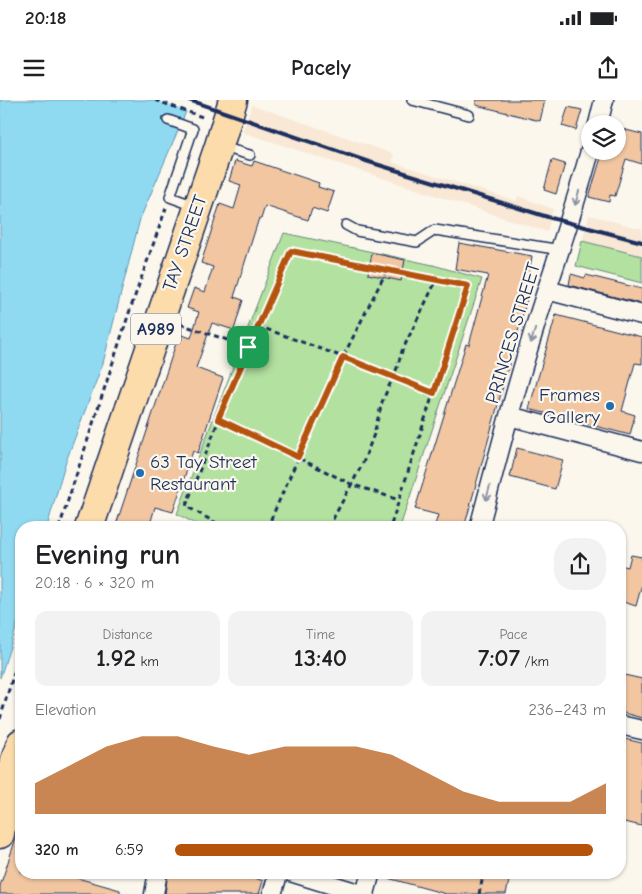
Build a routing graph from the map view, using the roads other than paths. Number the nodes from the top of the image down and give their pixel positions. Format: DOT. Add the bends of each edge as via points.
graph roads {
  1 [pos="233,100"];
  2 [pos="412,100"];
  3 [pos="604,100"];
  4 [pos="469,115"];
  5 [pos="600,115"];
  6 [pos="168,120"];
  7 [pos="219,146"];
  8 [pos="250,155"];
  9 [pos="587,160"];
  10 [pos="198,207"];
  11 [pos="346,225"];
  12 [pos="561,250"];
  13 [pos="547,290"];
  14 [pos="642,315"];
  15 [pos="509,416"];
  16 [pos="642,451"];
  17 [pos="91,521"];
  18 [pos="481,521"];
  19 [pos="626,726"];
  20 [pos="642,730"];
  21 [pos="15,763"];
  22 [pos="10,779"];
  23 [pos="0,834"];
  24 [pos="155,879"];
  25 [pos="277,879"];
  26 [pos="313,879"];
  27 [pos="368,879"];
  28 [pos="154,894"];
  29 [pos="272,894"];
  30 [pos="363,894"];
  1 -- 7 [label="main road, TAY STREET / A989"];
  2 -- 4 [label="lane"];
  3 -- 5 [label="street"];
  6 -- 10 [label="lane" via="193,129 170,197"];
  7 -- 8 [label="lane"];
  7 -- 10 [label="main road, TAY STREET / A989"];
  9 -- 12 [label="street, PRINCES STREET, one-way"];
  10 -- 17 [label="main road, TAY STREET / A989"];
  11 -- 12 [label="lane" via="357,231 417,242 435,230"];
  12 -- 13 [label="street, PRINCES STREET"];
  13 -- 14 [label="street"];
  13 -- 15 [label="street, PRINCES STREET, one-way"];
  15 -- 16 [label="street"];
  15 -- 18 [label="street, PRINCES STREET, one-way"];
  19 -- 20 [label="street"];
  21 -- 22 [label="main road"];
  22 -- 23 [label="main road"];
  24 -- 28 [label="street"];
  25 -- 29 [label="street"];
  26 -- 30 [label="street"];
  27 -- 30 [label="street"];
}
